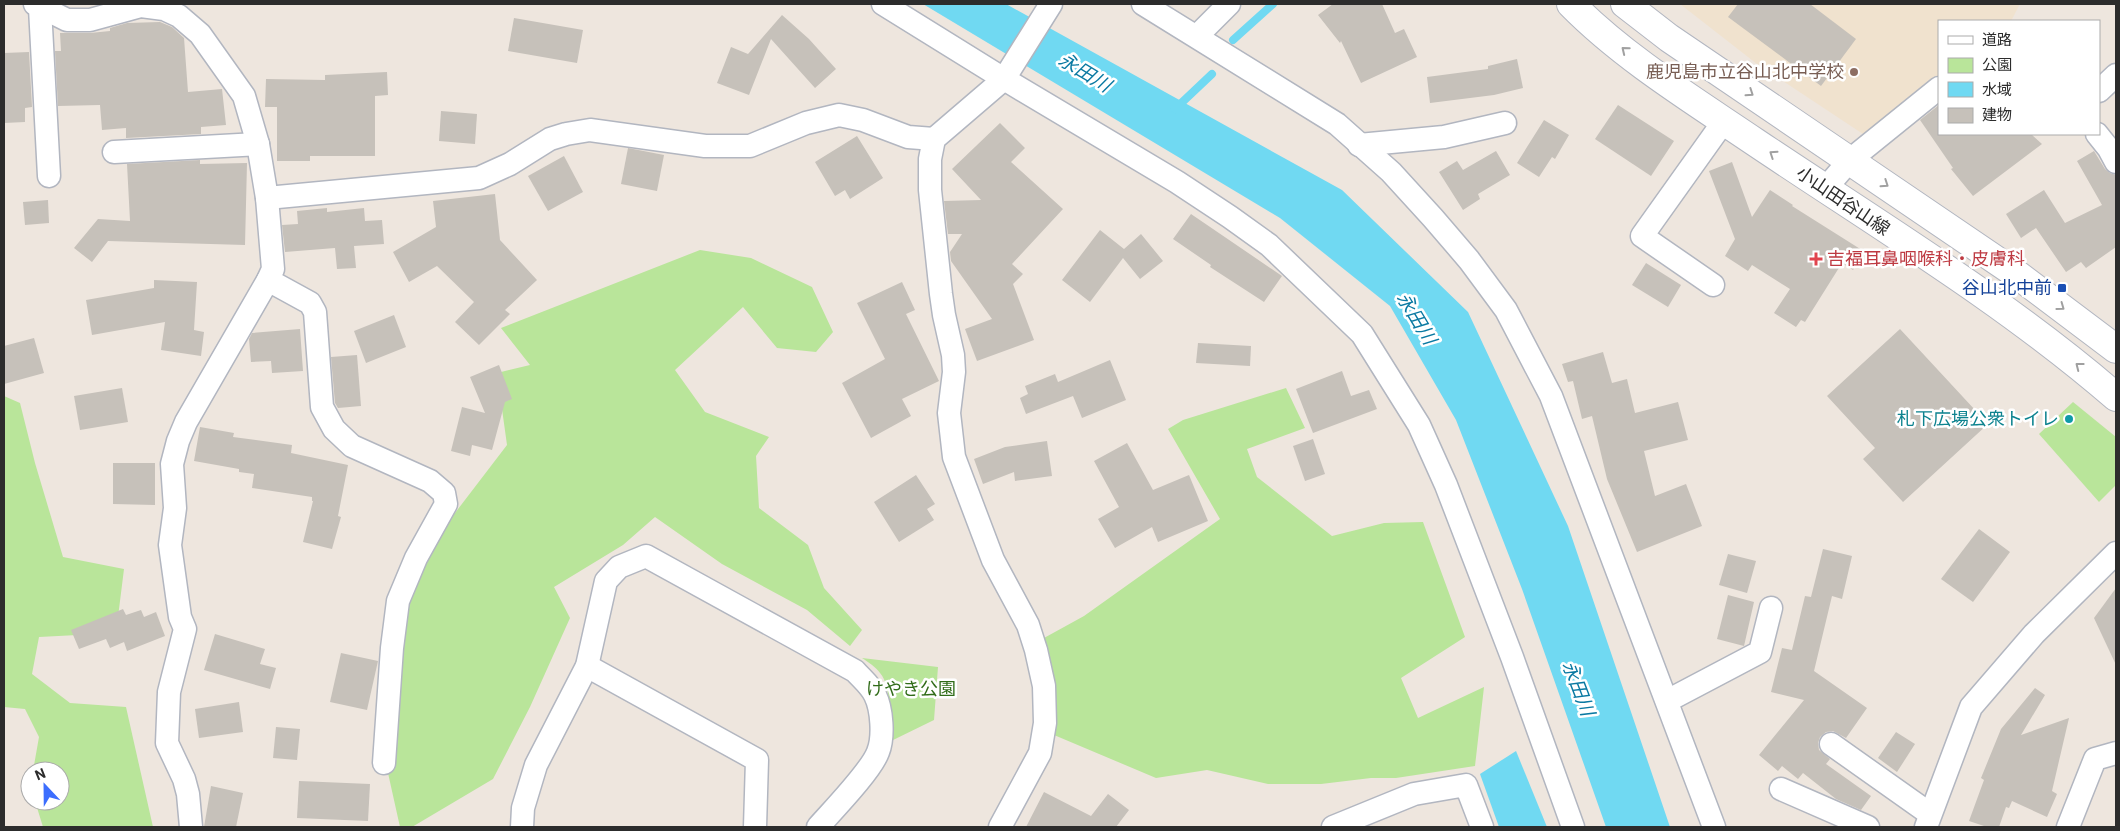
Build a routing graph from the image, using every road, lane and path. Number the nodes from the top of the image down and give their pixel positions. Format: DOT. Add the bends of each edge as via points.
graph roads {
  1 [pos="883,4"];
  2 [pos="1051,4"];
  3 [pos="1143,4"];
  4 [pos="1230,4"];
  5 [pos="1570,4"];
  6 [pos="1625,4"];
  7 [pos="37,6"];
  8 [pos="1196,36"];
  9 [pos="2116,75"];
  10 [pos="1004,79"];
  11 [pos="1938,89"];
  12 [pos="2100,90"];
  13 [pos="1724,122"];
  14 [pos="1505,123"];
  15 [pos="2098,135"];
  16 [pos="934,139"];
  17 [pos="258,144"];
  18 [pos="1359,145"];
  19 [pos="114,152"];
  20 [pos="1850,160"];
  21 [pos="2116,162"];
  22 [pos="49,176"];
  23 [pos="1825,189"];
  24 [pos="267,198"];
  25 [pos="268,280"];
  26 [pos="1713,285"];
  27 [pos="2116,349"];
  28 [pos="2116,397"];
  29 [pos="2116,553"];
  30 [pos="1771,608"];
  31 [pos="587,666"];
  32 [pos="1667,701"];
  33 [pos="1830,744"];
  34 [pos="2116,754"];
  35 [pos="384,764"];
  36 [pos="1781,790"];
  37 [pos="1928,820"];
  38 [pos="191,827"];
  39 [pos="522,827"];
  40 [pos="755,827"];
  41 [pos="818,827"];
  42 [pos="1000,827"];
  43 [pos="1333,827"];
  44 [pos="1482,827"];
  45 [pos="1573,827"];
  46 [pos="1714,827"];
  47 [pos="1868,827"];
  48 [pos="2068,827"];
  1 -- 10 [label="street"];
  2 -- 10 [label="street"];
  3 -- 8 [label="street"];
  4 -- 8 [label="street"];
  13 -- 5 [label="main road, 小山田谷山線, one-way" via="1640,62"];
  6 -- 20 [label="main road, 小山田谷山線, one-way" via="1669,38"];
  7 -- 17 [label="street" via="67,20 90,20 141,6 164,9 179,16 200,34 244,96"];
  7 -- 22 [label="street"];
  8 -- 18 [label="street" via="1337,124"];
  9 -- 12 [label="street"];
  10 -- 16 [label="street"];
  10 -- 45 [label="street" via="1230,217 1269,245 1362,334 1419,426 1446,485"];
  11 -- 20 [label="street"];
  23 -- 13 [label="main road, 小山田谷山線, one-way"];
  13 -- 26 [label="street" via="1642,236"];
  14 -- 18 [label="street" via="1444,137"];
  15 -- 21 [label="street"];
  16 -- 24 [label="street" via="908,137 863,120 839,115 806,123 750,146 705,146 590,130 550,139 510,164 479,178"];
  16 -- 42 [label="street" via="930,190 944,314 953,356 949,413 954,457 993,560 1028,625 1044,686 1045,723 1040,753"];
  17 -- 19 [label="street"];
  17 -- 24 [label="street"];
  18 -- 32 [label="street" via="1391,172 1469,260 1506,310 1551,396"];
  20 -- 23 [label="street"];
  20 -- 27 [label="main road, 小山田谷山線, one-way" via="2015,273"];
  28 -- 23 [label="main road, 小山田谷山線, one-way" via="1989,298"];
  24 -- 25 [label="street" via="273,269"];
  25 -- 35 [label="street" via="310,303 315,312 322,407 334,429 352,446 430,481 444,493 446,504 416,558 398,601"];
  25 -- 38 [label="street" via="186,422 172,464 175,508 170,545 180,617 185,629 169,692 167,743 184,779"];
  29 -- 37 [label="street" via="2034,634 1971,707"];
  30 -- 32 [label="street" via="1760,652"];
  31 -- 39 [label="street" via="536,765 523,808"];
  31 -- 40 [label="street" via="757,760"];
  31 -- 41 [label="street" via="606,580 619,568 646,556 855,671 876,696 880,725 878,752"];
  32 -- 46 [label="street"];
  33 -- 37 [label="street"];
  34 -- 48 [label="street" via="2096,759"];
  36 -- 47 [label="street"];
  43 -- 44 [label="street" via="1414,794 1466,785"];
}
